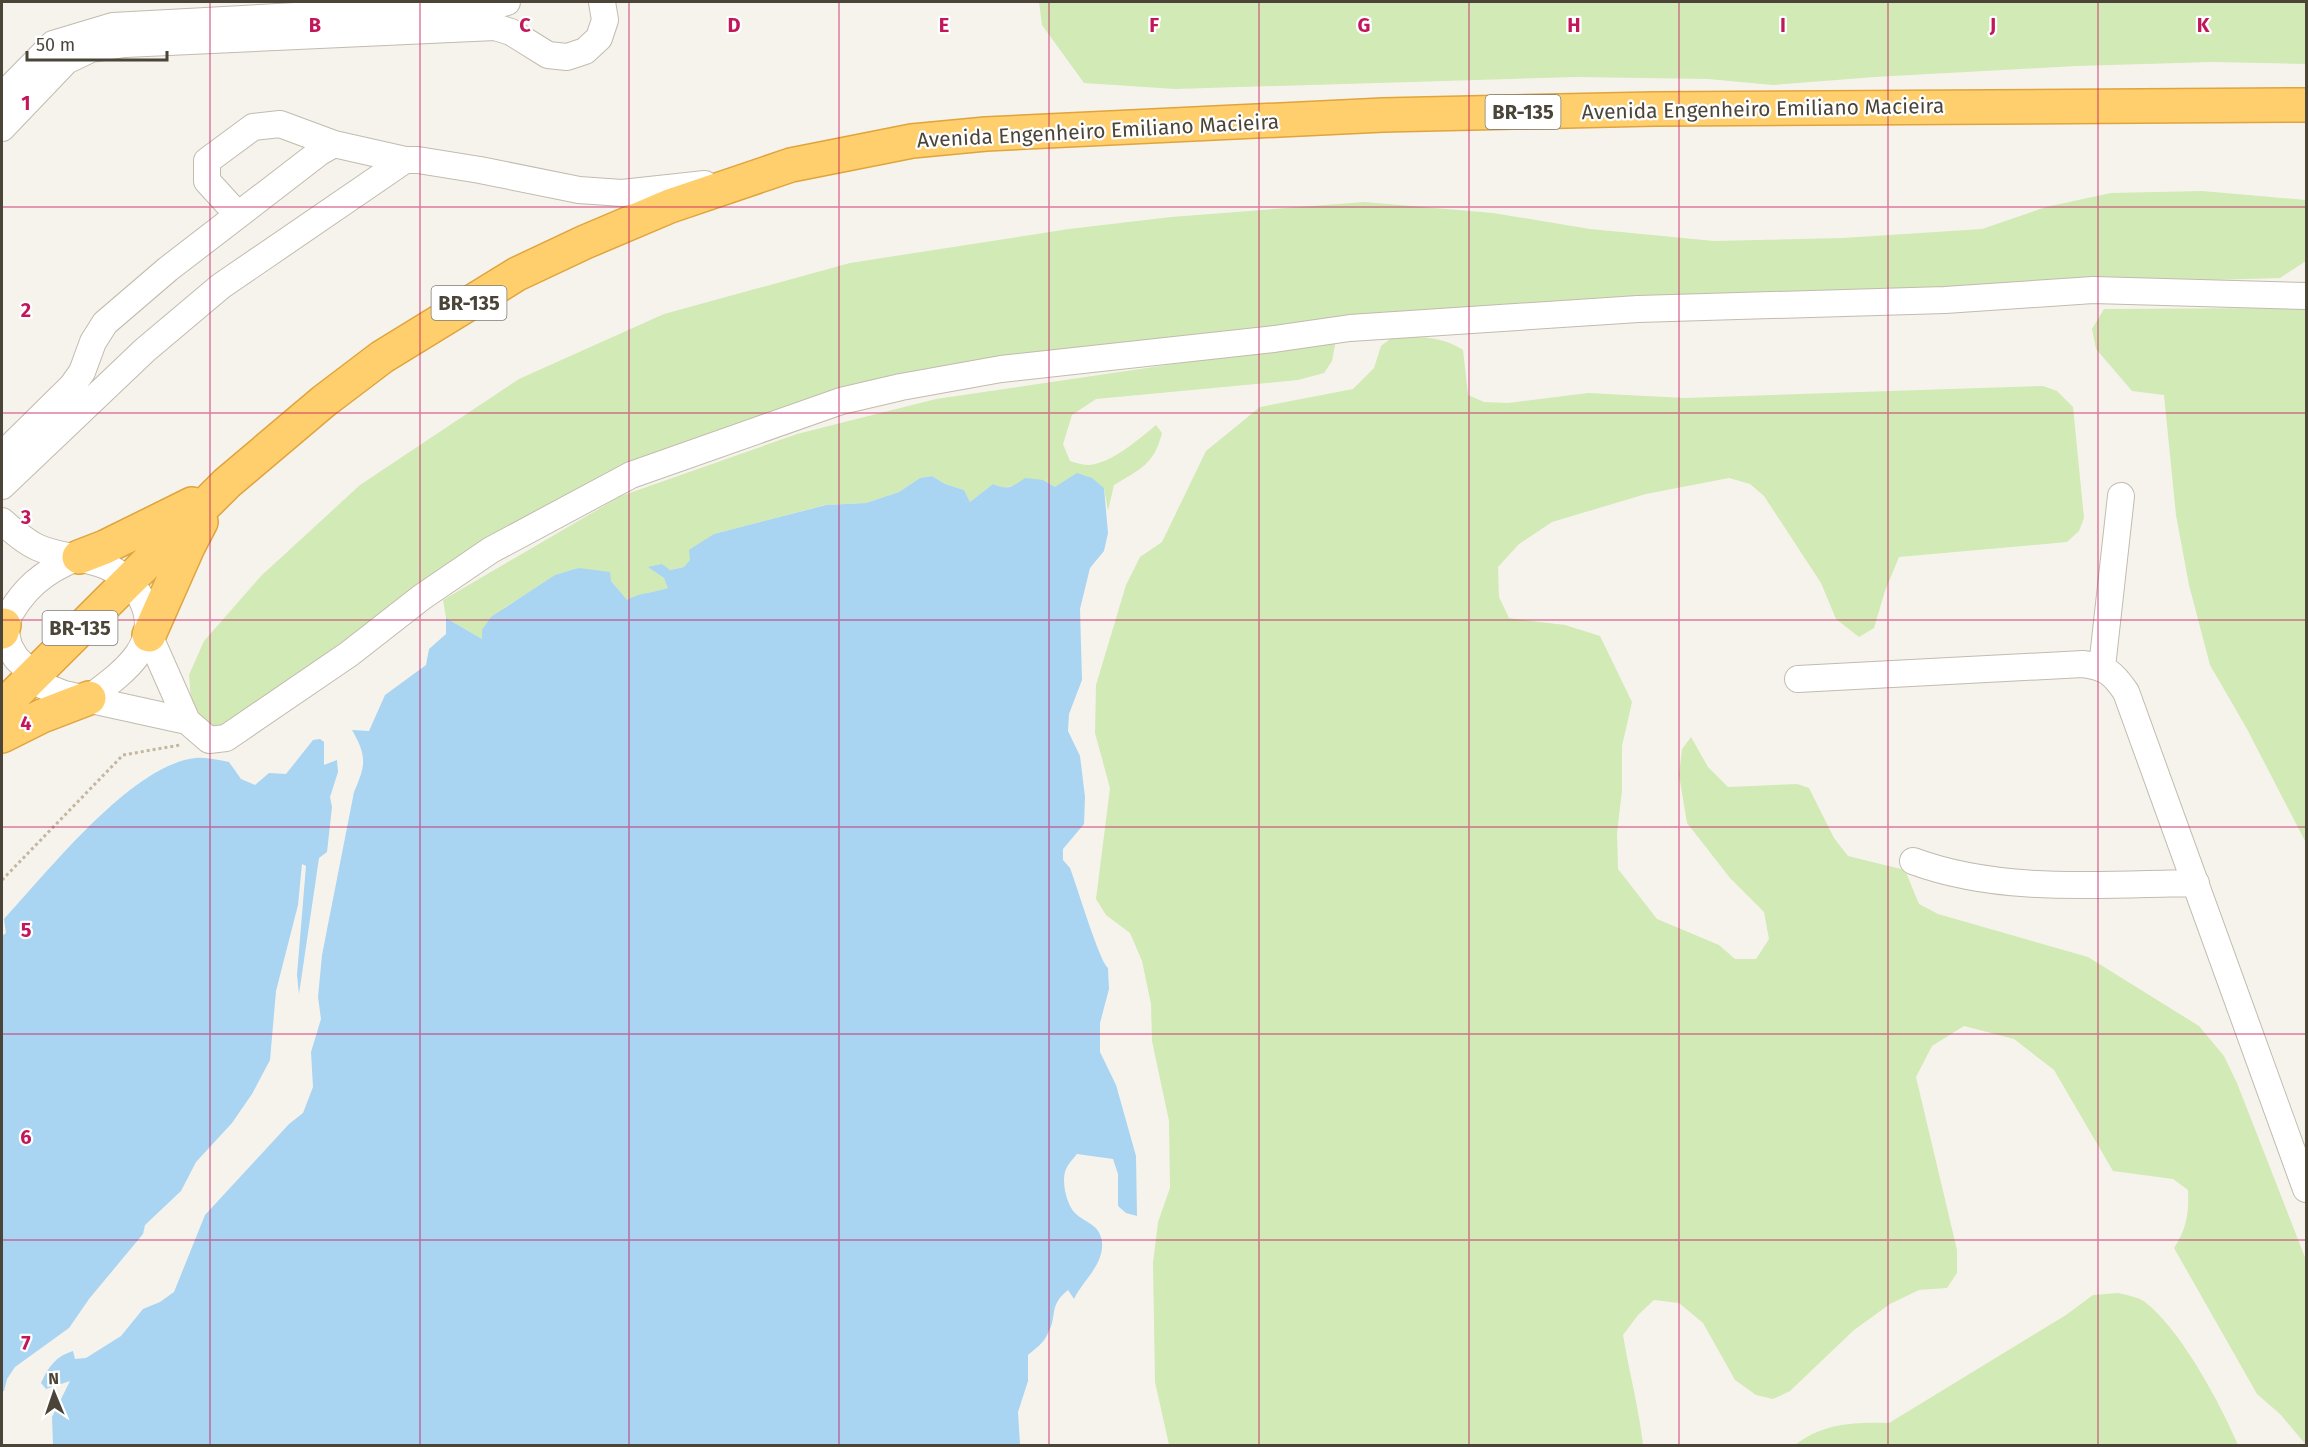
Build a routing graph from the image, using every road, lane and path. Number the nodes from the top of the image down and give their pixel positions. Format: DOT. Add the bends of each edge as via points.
graph roads {
  1 [pos="507,2"];
  2 [pos="602,2"];
  3 [pos="428,12"];
  4 [pos="312,17"];
  5 [pos="2,96"];
  6 [pos="2307,105"];
  7 [pos="2,128"];
  8 [pos="334,144"];
  9 [pos="405,160"];
  10 [pos="744,180"];
  11 [pos="238,215"];
  12 [pos="2307,296"];
  13 [pos="2,455"];
  14 [pos="227,483"];
  15 [pos="2,486"];
  16 [pos="2121,496"];
  17 [pos="2,521"];
  18 [pos="79,557"];
  19 [pos="129,581"];
  20 [pos="2,624"];
  21 [pos="149,635"];
  22 [pos="2102,667"];
  23 [pos="32,676"];
  24 [pos="1798,679"];
  25 [pos="89,698"];
  26 [pos="2,707"];
  27 [pos="187,721"];
  28 [pos="2,736"];
  29 [pos="209,740"];
  30 [pos="1913,861"];
  31 [pos="2,880"];
  32 [pos="2196,883"];
  33 [pos="2307,1190"];
  1 -- 3 [label="lane"];
  2 -- 3 [label="lane" via="605,20 599,38 585,51 567,57 548,55 512,32"];
  3 -- 4 [label="lane"];
  4 -- 5 [label="lane" via="112,26 87,31 52,44"];
  4 -- 7 [label="lane" via="91,50 66,61"];
  6 -- 10 [label="highway, Avenida Engenheiro Emiliano Macieira / BR-135" via="1630,109 1383,115 986,134 912,141 791,165"];
  8 -- 9 [label="lane"];
  8 -- 11 [label="lane"];
  8 -- 11 [label="lane" via="280,124 253,127 207,161 207,181"];
  9 -- 10 [label="lane" via="418,159 579,190 622,193"];
  9 -- 15 [label="lane" via="221,286 128,365"];
  10 -- 14 [label="highway, Avenida Engenheiro Emiliano Macieira / BR-135" via="585,242 518,274 437,321 324,401"];
  11 -- 13 [label="lane" via="105,323 72,386"];
  12 -- 29 [label="lane" via="2093,290 1945,300 1638,309 1350,328 1012,368 901,387 841,401 632,475 492,550 246,726 226,738"];
  14 -- 18 [label="highway" via="183,510"];
  14 -- 19 [label="highway, Avenida Engenheiro Emiliano Macieira / BR-135"];
  14 -- 21 [label="highway" via="188,547"];
  16 -- 22 [label="lane"];
  17 -- 18 [label="lane" via="39,548"];
  18 -- 19 [label="lane" via="105,566"];
  18 -- 20 [label="lane" via="36,580"];
  19 -- 21 [label="lane" via="148,611"];
  19 -- 23 [label="highway, Avenida Engenheiro Emiliano Macieira / BR-135"];
  20 -- 23 [label="lane" via="15,658"];
  21 -- 25 [label="lane" via="137,657"];
  21 -- 27 [label="lane"];
  22 -- 24 [label="lane" via="2084,664"];
  22 -- 32 [label="lane" via="2113,673 2126,692"];
  23 -- 25 [label="lane" via="64,694"];
  23 -- 26 [label="highway, Avenida Engenheiro Emiliano Macieira / BR-135"];
  25 -- 27 [label="lane"];
  25 -- 28 [label="highway"];
  27 -- 29 [label="lane"];
  29 -- 31 [label="path" via="123,755"];
  30 -- 32 [label="lane" via="1965,877 2054,885"];
  32 -- 33 [label="lane"];
}
